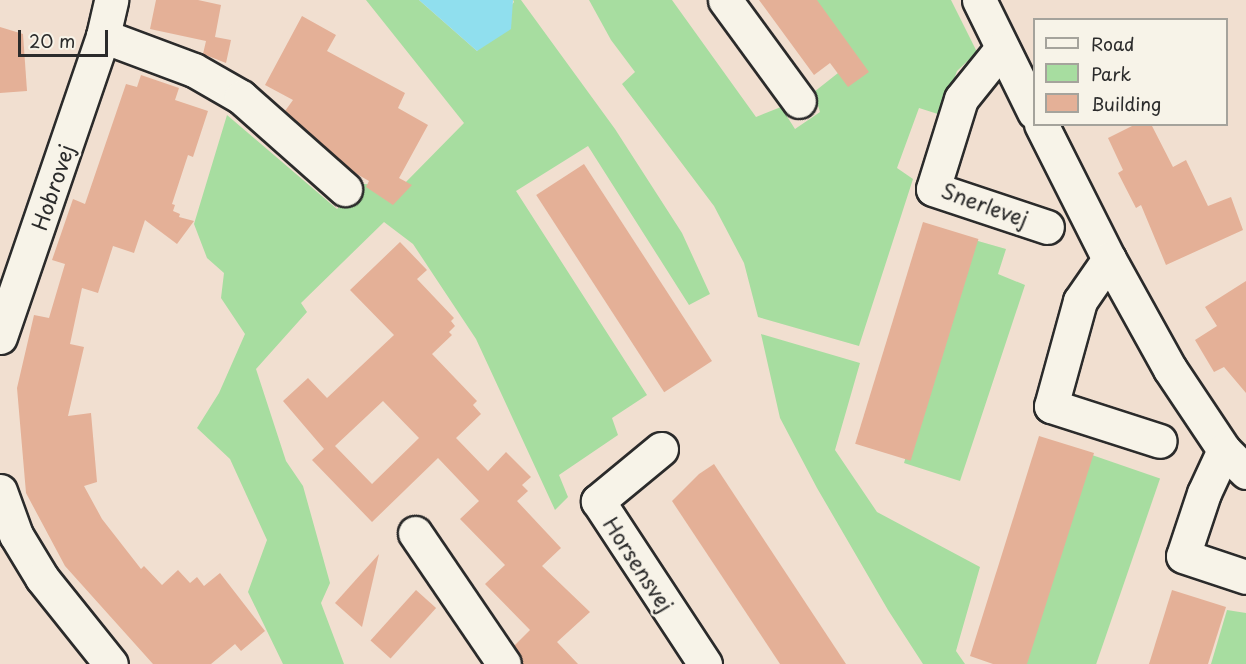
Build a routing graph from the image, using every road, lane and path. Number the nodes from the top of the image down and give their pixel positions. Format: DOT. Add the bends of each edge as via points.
graph roads {
  1 [pos="111,0"];
  2 [pos="725,0"];
  3 [pos="979,0"];
  4 [pos="103,36"];
  5 [pos="1002,48"];
  6 [pos="799,101"];
  7 [pos="1033,108"];
  8 [pos="1042,126"];
  9 [pos="345,189"];
  10 [pos="1047,227"];
  11 [pos="1109,259"];
  12 [pos="0,337"];
  13 [pos="1160,441"];
  14 [pos="661,449"];
  15 [pos="1235,461"];
  16 [pos="0,491"];
  17 [pos="415,533"];
  18 [pos="1246,577"];
  19 [pos="111,664"];
  20 [pos="504,664"];
  21 [pos="705,664"];
  1 -- 4 [label="street, Hobrovej"];
  2 -- 6 [label="street"];
  3 -- 5 [label="street"];
  4 -- 9 [label="street" via="194,70 241,97"];
  4 -- 12 [label="street, Hobrovej"];
  5 -- 7 [label="street"];
  5 -- 10 [label="street, Snerlevej" via="961,99 933,189"];
  8 -- 11 [label="street"];
  11 -- 13 [label="street" via="1080,301 1051,406"];
  11 -- 15 [label="street" via="1170,369"];
  14 -- 21 [label="street, Horsensvej" via="598,501"];
  15 -- 18 [label="street" via="1204,493 1183,556"];
  16 -- 19 [label="street" via="16,535 42,578"];
  17 -- 20 [label="street"];
}
